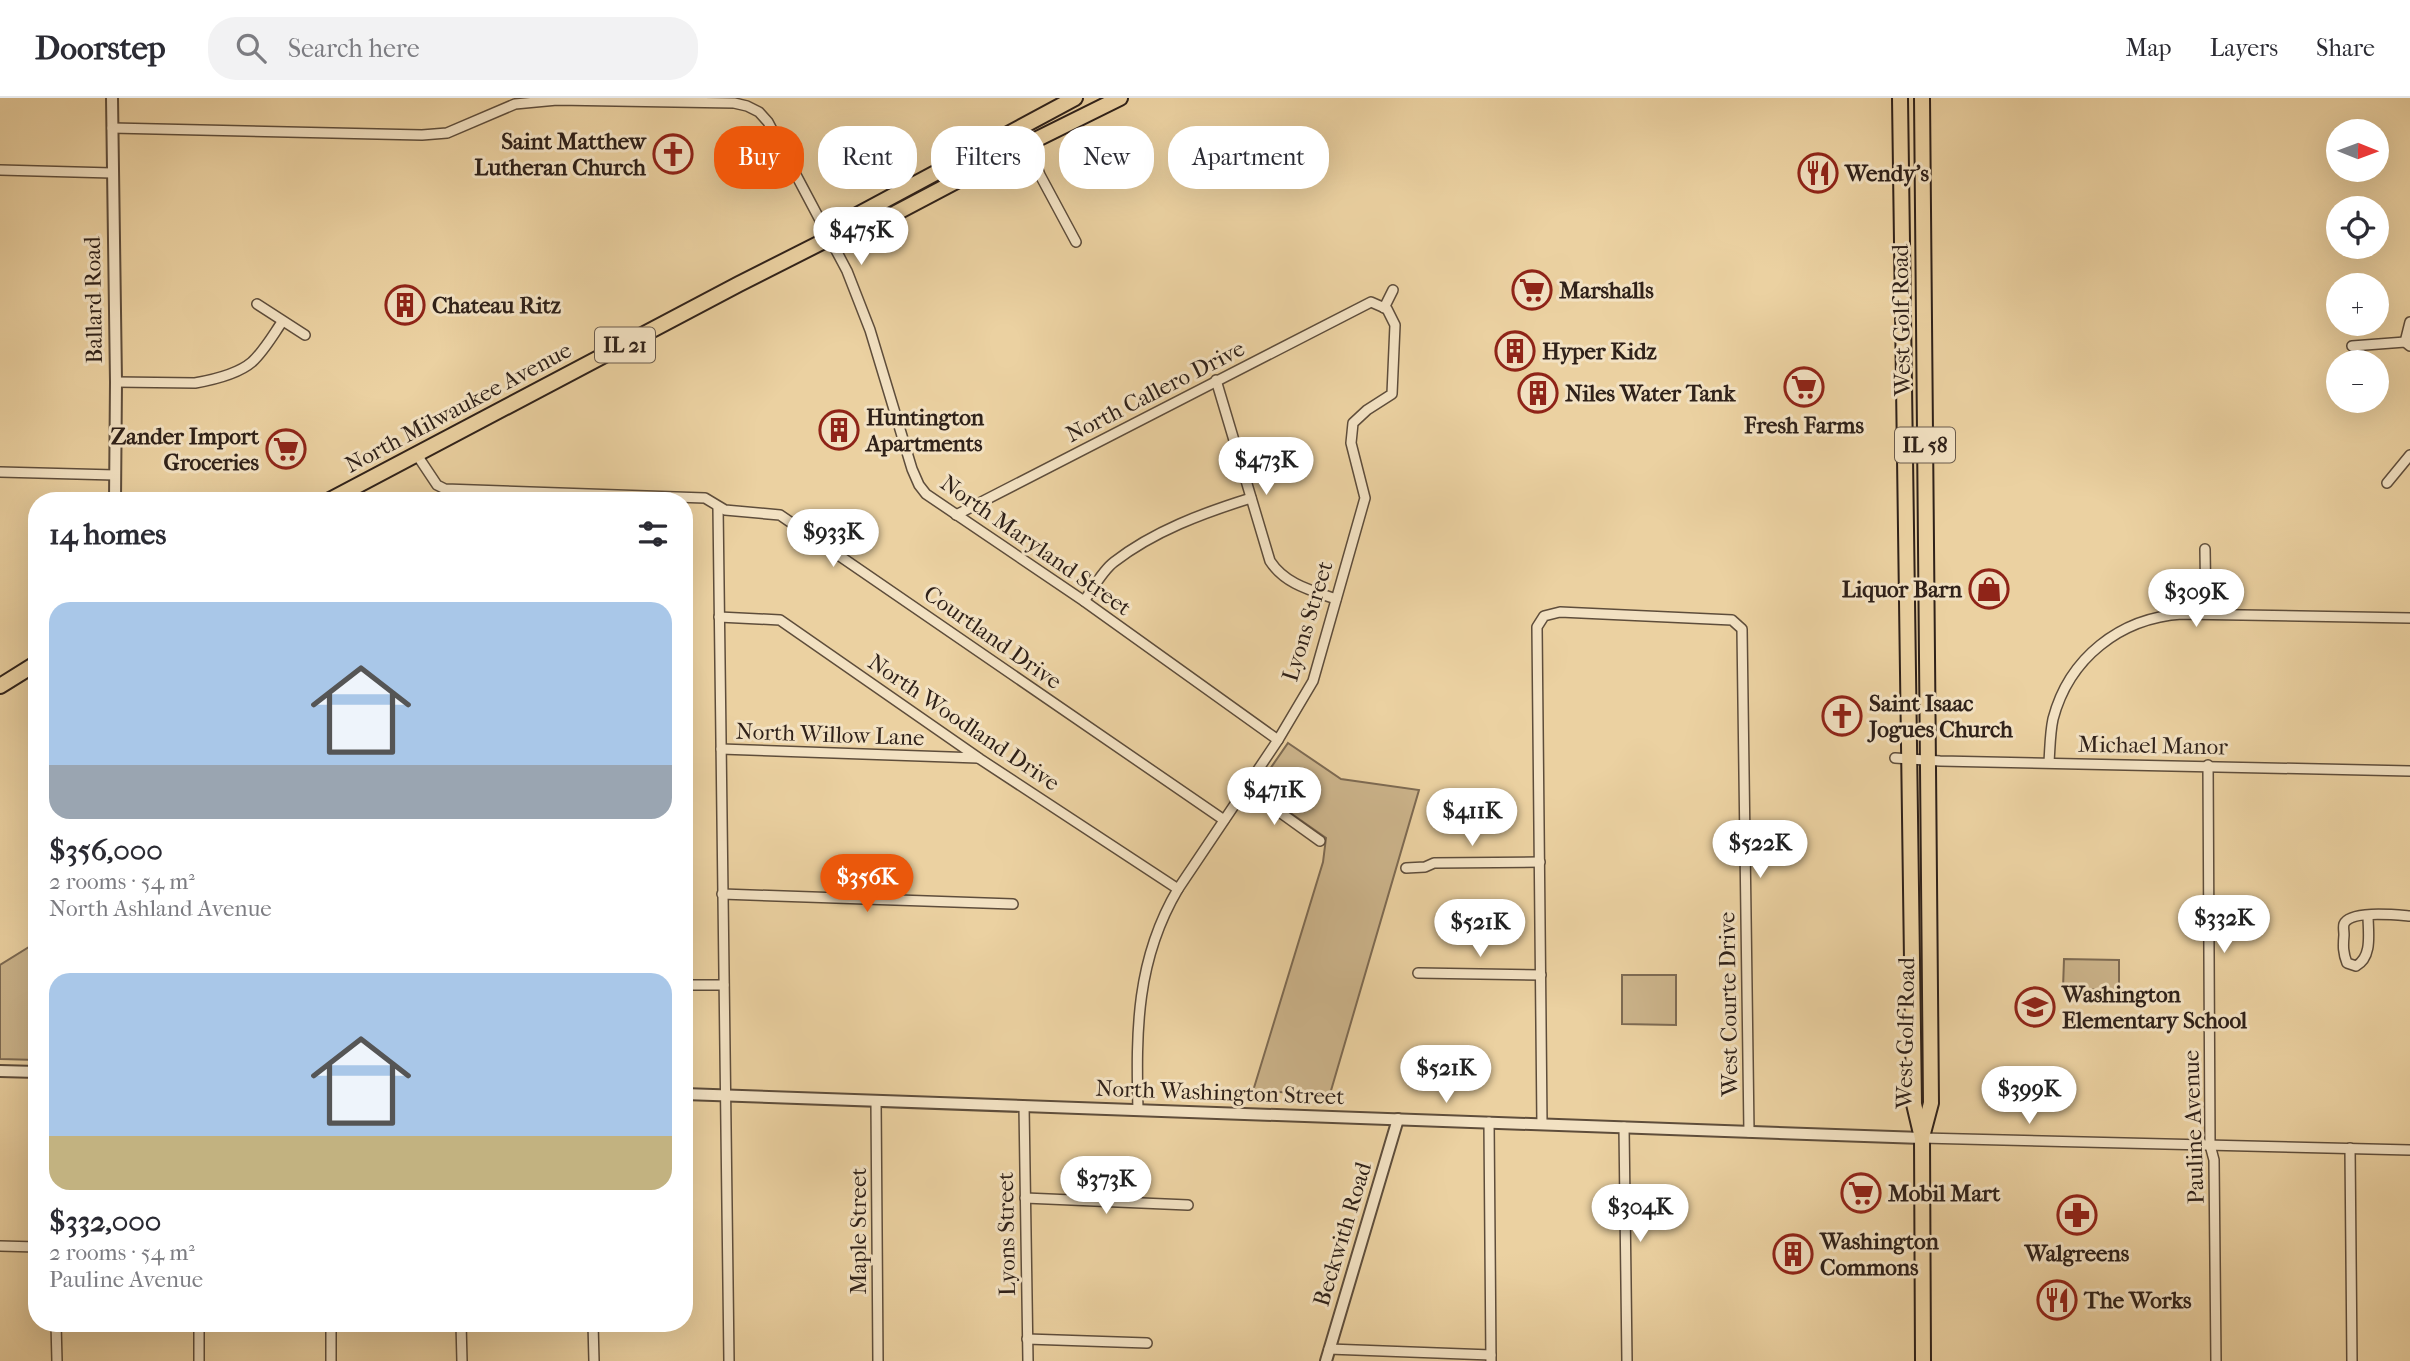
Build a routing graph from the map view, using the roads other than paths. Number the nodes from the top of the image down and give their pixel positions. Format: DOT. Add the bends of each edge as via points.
graph roads {
  1 [pos="111,98"];
  2 [pos="1075,98"];
  3 [pos="1120,98"];
  4 [pos="1900,98"];
  5 [pos="1922,98"];
  6 [pos="713,100"];
  7 [pos="1022,126"];
  8 [pos="112,128"];
  9 [pos="1045,135"];
  10 [pos="0,170"];
  11 [pos="112,173"];
  12 [pos="931,175"];
  13 [pos="1045,184"];
  14 [pos="941,189"];
  15 [pos="830,238"];
  16 [pos="1076,242"];
  17 [pos="1393,290"];
  18 [pos="257,304"];
  19 [pos="1384,307"];
  20 [pos="282,322"];
  21 [pos="2410,322"];
  22 [pos="304,335"];
  23 [pos="2407,344"];
  24 [pos="2352,346"];
  25 [pos="1216,380"];
  26 [pos="116,382"];
  27 [pos="417,455"];
  28 [pos="2410,455"];
  29 [pos="0,472"];
  30 [pos="115,475"];
  31 [pos="2387,483"];
  32 [pos="115,492"];
  33 [pos="345,492"];
  34 [pos="465,492"];
  35 [pos="693,498"];
  36 [pos="1251,498"];
  37 [pos="718,507"];
  38 [pos="956,515"];
  39 [pos="2205,549"];
  40 [pos="1336,599"];
  41 [pos="1084,601"];
  42 [pos="2206,614"];
  43 [pos="719,617"];
  44 [pos="2410,618"];
  45 [pos="28,669"];
  46 [pos="0,686"];
  47 [pos="1279,740"];
  48 [pos="721,749"];
  49 [pos="980,758"];
  50 [pos="1902,758"];
  51 [pos="1927,760"];
  52 [pos="2049,762"];
  53 [pos="2208,765"];
  54 [pos="2410,771"];
  55 [pos="1246,789"];
  56 [pos="1224,820"];
  57 [pos="1320,841"];
  58 [pos="1540,862"];
  59 [pos="1406,869"];
  60 [pos="1178,889"];
  61 [pos="722,894"];
  62 [pos="1013,904"];
  63 [pos="2368,915"];
  64 [pos="2410,916"];
  65 [pos="1418,974"];
  66 [pos="1541,975"];
  67 [pos="693,985"];
  68 [pos="724,985"];
  69 [pos="0,1071"];
  70 [pos="28,1072"];
  71 [pos="693,1094"];
  72 [pos="725,1096"];
  73 [pos="876,1101"];
  74 [pos="1024,1106"];
  75 [pos="1138,1110"];
  76 [pos="1398,1119"];
  77 [pos="1489,1122"];
  78 [pos="1542,1124"];
  79 [pos="1624,1127"];
  80 [pos="1749,1132"];
  81 [pos="1922,1138"];
  82 [pos="2210,1145"];
  83 [pos="2350,1148"];
  84 [pos="2410,1150"];
  85 [pos="1025,1198"];
  86 [pos="1188,1205"];
  87 [pos="0,1245"];
  88 [pos="28,1247"];
  89 [pos="56,1332"];
  90 [pos="199,1332"];
  91 [pos="331,1332"];
  92 [pos="461,1332"];
  93 [pos="593,1332"];
  94 [pos="1027,1339"];
  95 [pos="1147,1343"];
  96 [pos="1329,1349"];
  97 [pos="1491,1358"];
  98 [pos="57,1361"];
  99 [pos="199,1361"];
  100 [pos="331,1361"];
  101 [pos="462,1361"];
  102 [pos="594,1361"];
  103 [pos="729,1361"];
  104 [pos="878,1361"];
  105 [pos="1028,1361"];
  106 [pos="1326,1361"];
  107 [pos="1627,1361"];
  108 [pos="1923,1361"];
  109 [pos="2216,1361"];
  110 [pos="2352,1361"];
  1 -- 8 [label="street, Ballard Road"];
  2 -- 7 [label="main road, North Milwaukee Avenue / IL 21"];
  3 -- 9 [label="main road, North Milwaukee Avenue / IL 21"];
  4 -- 50 [label="main road, West Golf Road / IL 58"];
  5 -- 51 [label="main road, West Golf Road / IL 58"];
  6 -- 8 [label="street, North Maryland Street" via="571,99 515,104 447,133 422,135"];
  6 -- 15 [label="street, North Maryland Street" via="747,106 768,122"];
  8 -- 11 [label="street, Ballard Road"];
  10 -- 11 [label="street"];
  11 -- 26 [label="street, Ballard Road"];
  12 -- 15 [label="main road, North Milwaukee Avenue / IL 21" via="848,220"];
  13 -- 16 [label="street"];
  14 -- 15 [label="main road, North Milwaukee Avenue / IL 21" via="856,233"];
  15 -- 27 [label="main road, North Milwaukee Avenue / IL 21"];
  15 -- 38 [label="street, North Maryland Street" via="863,309 915,478 926,494"];
  17 -- 19 [label="street"];
  18 -- 20 [label="street"];
  19 -- 25 [label="street, North Callero Drive" via="1371,302"];
  19 -- 40 [label="street, Lyons Street" via="1395,325 1392,394 1353,423 1351,443 1365,498"];
  20 -- 22 [label="street"];
  20 -- 26 [label="street" via="243,368 195,383"];
  21 -- 23 [label="street"];
  23 -- 24 [label="street"];
  25 -- 36 [label="street"];
  25 -- 38 [label="street, North Callero Drive"];
  26 -- 30 [label="street, Ballard Road"];
  27 -- 33 [label="main road, North Milwaukee Avenue / IL 21"];
  27 -- 34 [label="street, Courtland Drive" via="437,485"];
  28 -- 31 [label="street"];
  29 -- 30 [label="street"];
  30 -- 32 [label="street, Ballard Road"];
  35 -- 37 [label="street, Courtland Drive" via="705,498"];
  36 -- 40 [label="street" via="1270,561 1278,572 1294,584"];
  36 -- 41 [label="street" via="1202,513 1111,564"];
  37 -- 43 [label="street"];
  37 -- 56 [label="street, Courtland Drive" via="789,520"];
  38 -- 41 [label="street, North Maryland Street"];
  39 -- 42 [label="street"];
  40 -- 47 [label="street, Lyons Street" via="1313,681"];
  41 -- 47 [label="street, North Maryland Street"];
  42 -- 44 [label="street"];
  42 -- 52 [label="street" via="2145,620 2100,644 2076,670 2061,698 2052,722"];
  43 -- 48 [label="street"];
  43 -- 49 [label="street, North Woodland Drive" via="780,620"];
  45 -- 46 [label="main road"];
  47 -- 55 [label="street, Lyons Street"];
  48 -- 49 [label="street, North Willow Lane"];
  48 -- 61 [label="street"];
  49 -- 60 [label="street, North Woodland Drive"];
  50 -- 51 [label="street, Michael Manor"];
  50 -- 81 [label="main road, West Golf Road / IL 58" via="1914,1104"];
  51 -- 52 [label="street, Michael Manor"];
  51 -- 81 [label="main road, West Golf Road / IL 58" via="1931,1103"];
  52 -- 53 [label="street, Michael Manor"];
  53 -- 54 [label="street, Michael Manor"];
  53 -- 82 [label="street, Pauline Avenue"];
  55 -- 56 [label="street, Lyons Street"];
  55 -- 57 [label="street"];
  56 -- 60 [label="street, Lyons Street"];
  58 -- 59 [label="street" via="1434,863"];
  58 -- 66 [label="street"];
  58 -- 80 [label="street, West Courte Drive" via="1537,627 1544,616 1560,612 1732,620 1742,629"];
  60 -- 75 [label="street, Lyons Street" via="1163,914 1140,992"];
  61 -- 62 [label="street"];
  61 -- 68 [label="street"];
  63 -- 63 [label="street" via="2367,955 2356,966 2347,963 2343,954 2344,924 2349,918"];
  63 -- 64 [label="street"];
  65 -- 66 [label="street"];
  66 -- 78 [label="street"];
  67 -- 68 [label="street"];
  68 -- 72 [label="street"];
  69 -- 70 [label="street"];
  71 -- 72 [label="street, North Washington Street"];
  72 -- 73 [label="street, North Washington Street"];
  72 -- 103 [label="street"];
  73 -- 74 [label="street, North Washington Street"];
  73 -- 104 [label="street, Maple Street"];
  74 -- 75 [label="street, North Washington Street"];
  74 -- 85 [label="street, Lyons Street"];
  75 -- 76 [label="street, North Washington Street"];
  76 -- 77 [label="street, North Washington Street"];
  76 -- 96 [label="street, Beckwith Road"];
  77 -- 78 [label="street, North Washington Street"];
  77 -- 97 [label="street"];
  78 -- 79 [label="street, North Washington Street"];
  79 -- 80 [label="street, North Washington Street"];
  79 -- 107 [label="street"];
  80 -- 81 [label="street, North Washington Street"];
  81 -- 82 [label="street"];
  81 -- 108 [label="main road, IL 58"];
  82 -- 83 [label="street"];
  82 -- 109 [label="street, Pauline Avenue" via="2214,1160"];
  83 -- 84 [label="street"];
  83 -- 110 [label="street"];
  85 -- 86 [label="street"];
  85 -- 94 [label="street, Lyons Street"];
  87 -- 88 [label="street"];
  89 -- 98 [label="street"];
  90 -- 99 [label="street"];
  91 -- 100 [label="street"];
  92 -- 101 [label="street"];
  93 -- 102 [label="street"];
  94 -- 95 [label="street"];
  94 -- 105 [label="street, Lyons Street"];
  96 -- 97 [label="street"];
  96 -- 106 [label="street, Beckwith Road"];
}
